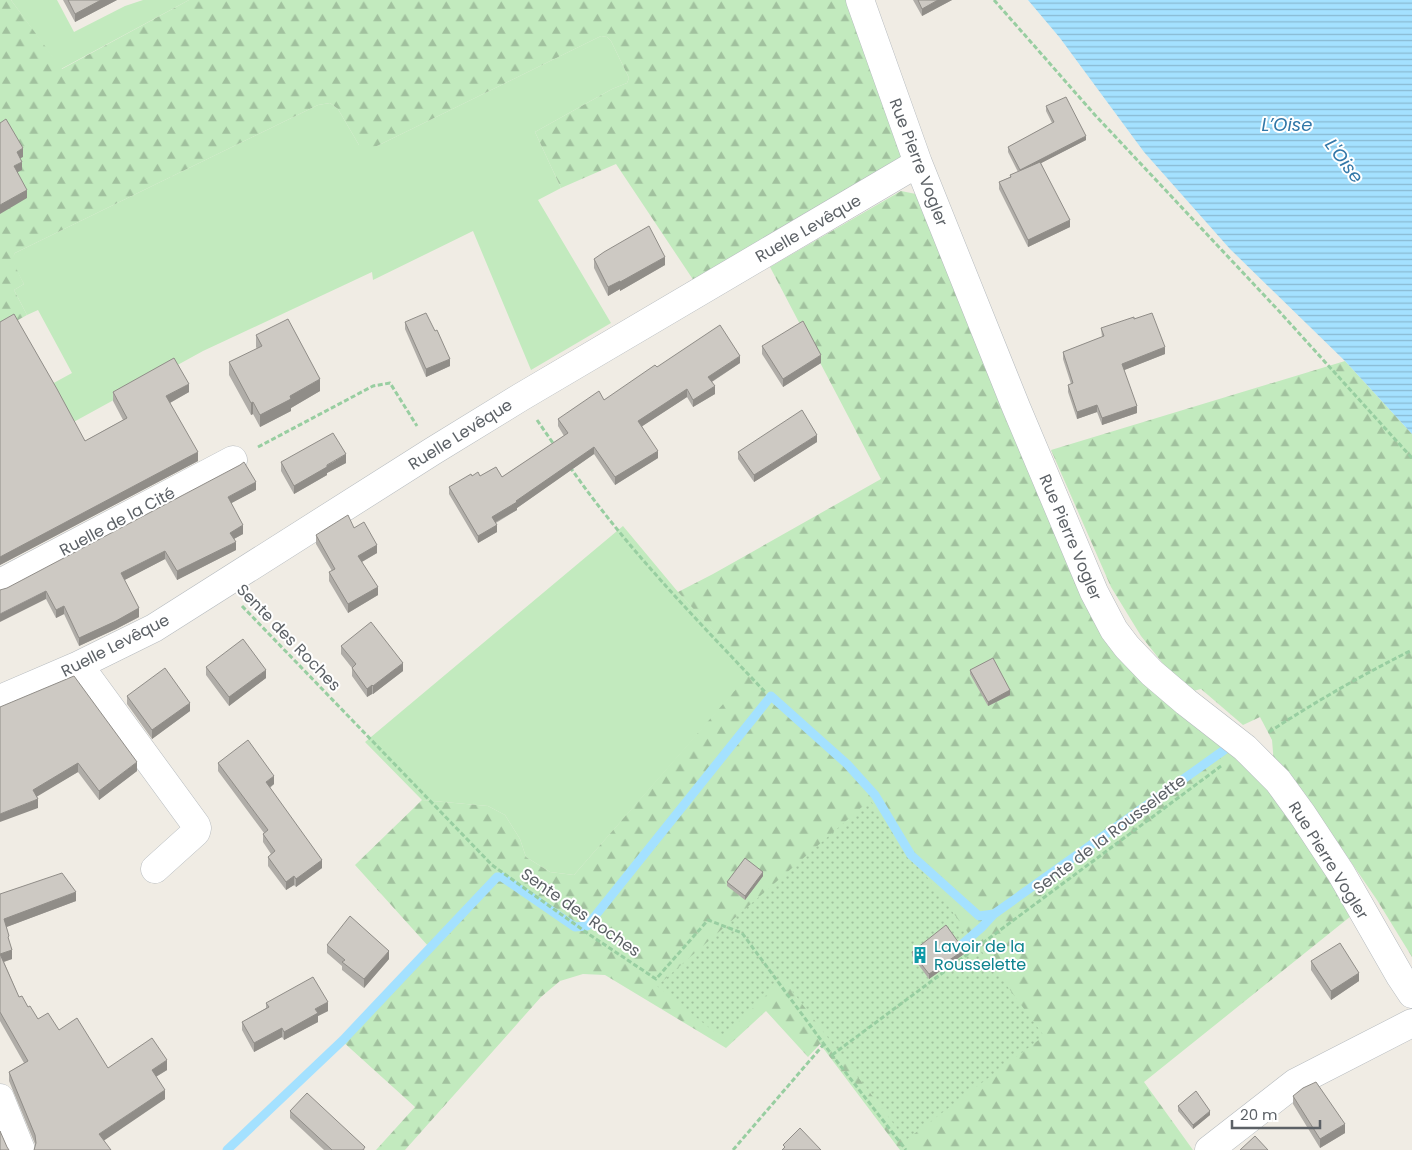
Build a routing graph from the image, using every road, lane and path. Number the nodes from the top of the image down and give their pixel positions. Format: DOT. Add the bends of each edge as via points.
graph roads {
  1 [pos="860,0"];
  2 [pos="994,0"];
  3 [pos="918,163"];
  4 [pos="521,397"];
  5 [pos="557,449"];
  6 [pos="433,451"];
  7 [pos="1412,458"];
  8 [pos="233,460"];
  9 [pos="568,464"];
  10 [pos="0,582"];
  11 [pos="222,586"];
  12 [pos="1412,650"];
  13 [pos="79,665"];
  14 [pos="766,693"];
  15 [pos="0,699"];
  16 [pos="1245,748"];
  17 [pos="155,869"];
  18 [pos="1412,994"];
  19 [pos="1412,1023"];
  20 [pos="824,1044"];
  21 [pos="832,1055"];
  22 [pos="0,1098"];
  23 [pos="21,1150"];
  24 [pos="733,1150"];
  25 [pos="906,1150"];
  26 [pos="1209,1150"];
  1 -- 3 [label="street, Rue Pierre Vogler"];
  2 -- 7 [label="path" via="1095,116"];
  3 -- 4 [label="street, Ruelle Levêque"];
  3 -- 16 [label="street, Rue Pierre Vogler" via="1016,407 1094,592 1114,630 1127,648 1159,679"];
  4 -- 5 [label="path"];
  4 -- 6 [label="street, Ruelle Levêque"];
  6 -- 8 [label="path" via="390,383 373,386"];
  6 -- 11 [label="street, Ruelle Levêque"];
  8 -- 10 [label="street, Ruelle de la Cité"];
  9 -- 14 [label="path" via="598,506 678,599"];
  11 -- 13 [label="street, Ruelle Levêque" via="154,628"];
  11 -- 20 [label="path, Sente des Roches" via="492,865 656,979 708,920 742,933"];
  12 -- 16 [label="path, Sente de la Rousselette" via="1302,710"];
  13 -- 15 [label="street, Ruelle Levêque"];
  13 -- 17 [label="street" via="196,824 196,832"];
  16 -- 18 [label="street, Rue Pierre Vogler" via="1278,781 1302,814 1341,872"];
  16 -- 21 [label="path, Sente de la Rousselette"];
  19 -- 26 [label="street" via="1295,1082"];
  20 -- 21 [label="path, Sente des Roches"];
  20 -- 24 [label="path"];
  21 -- 25 [label="path, Sente des Roches"];
  22 -- 23 [label="street"];
}
